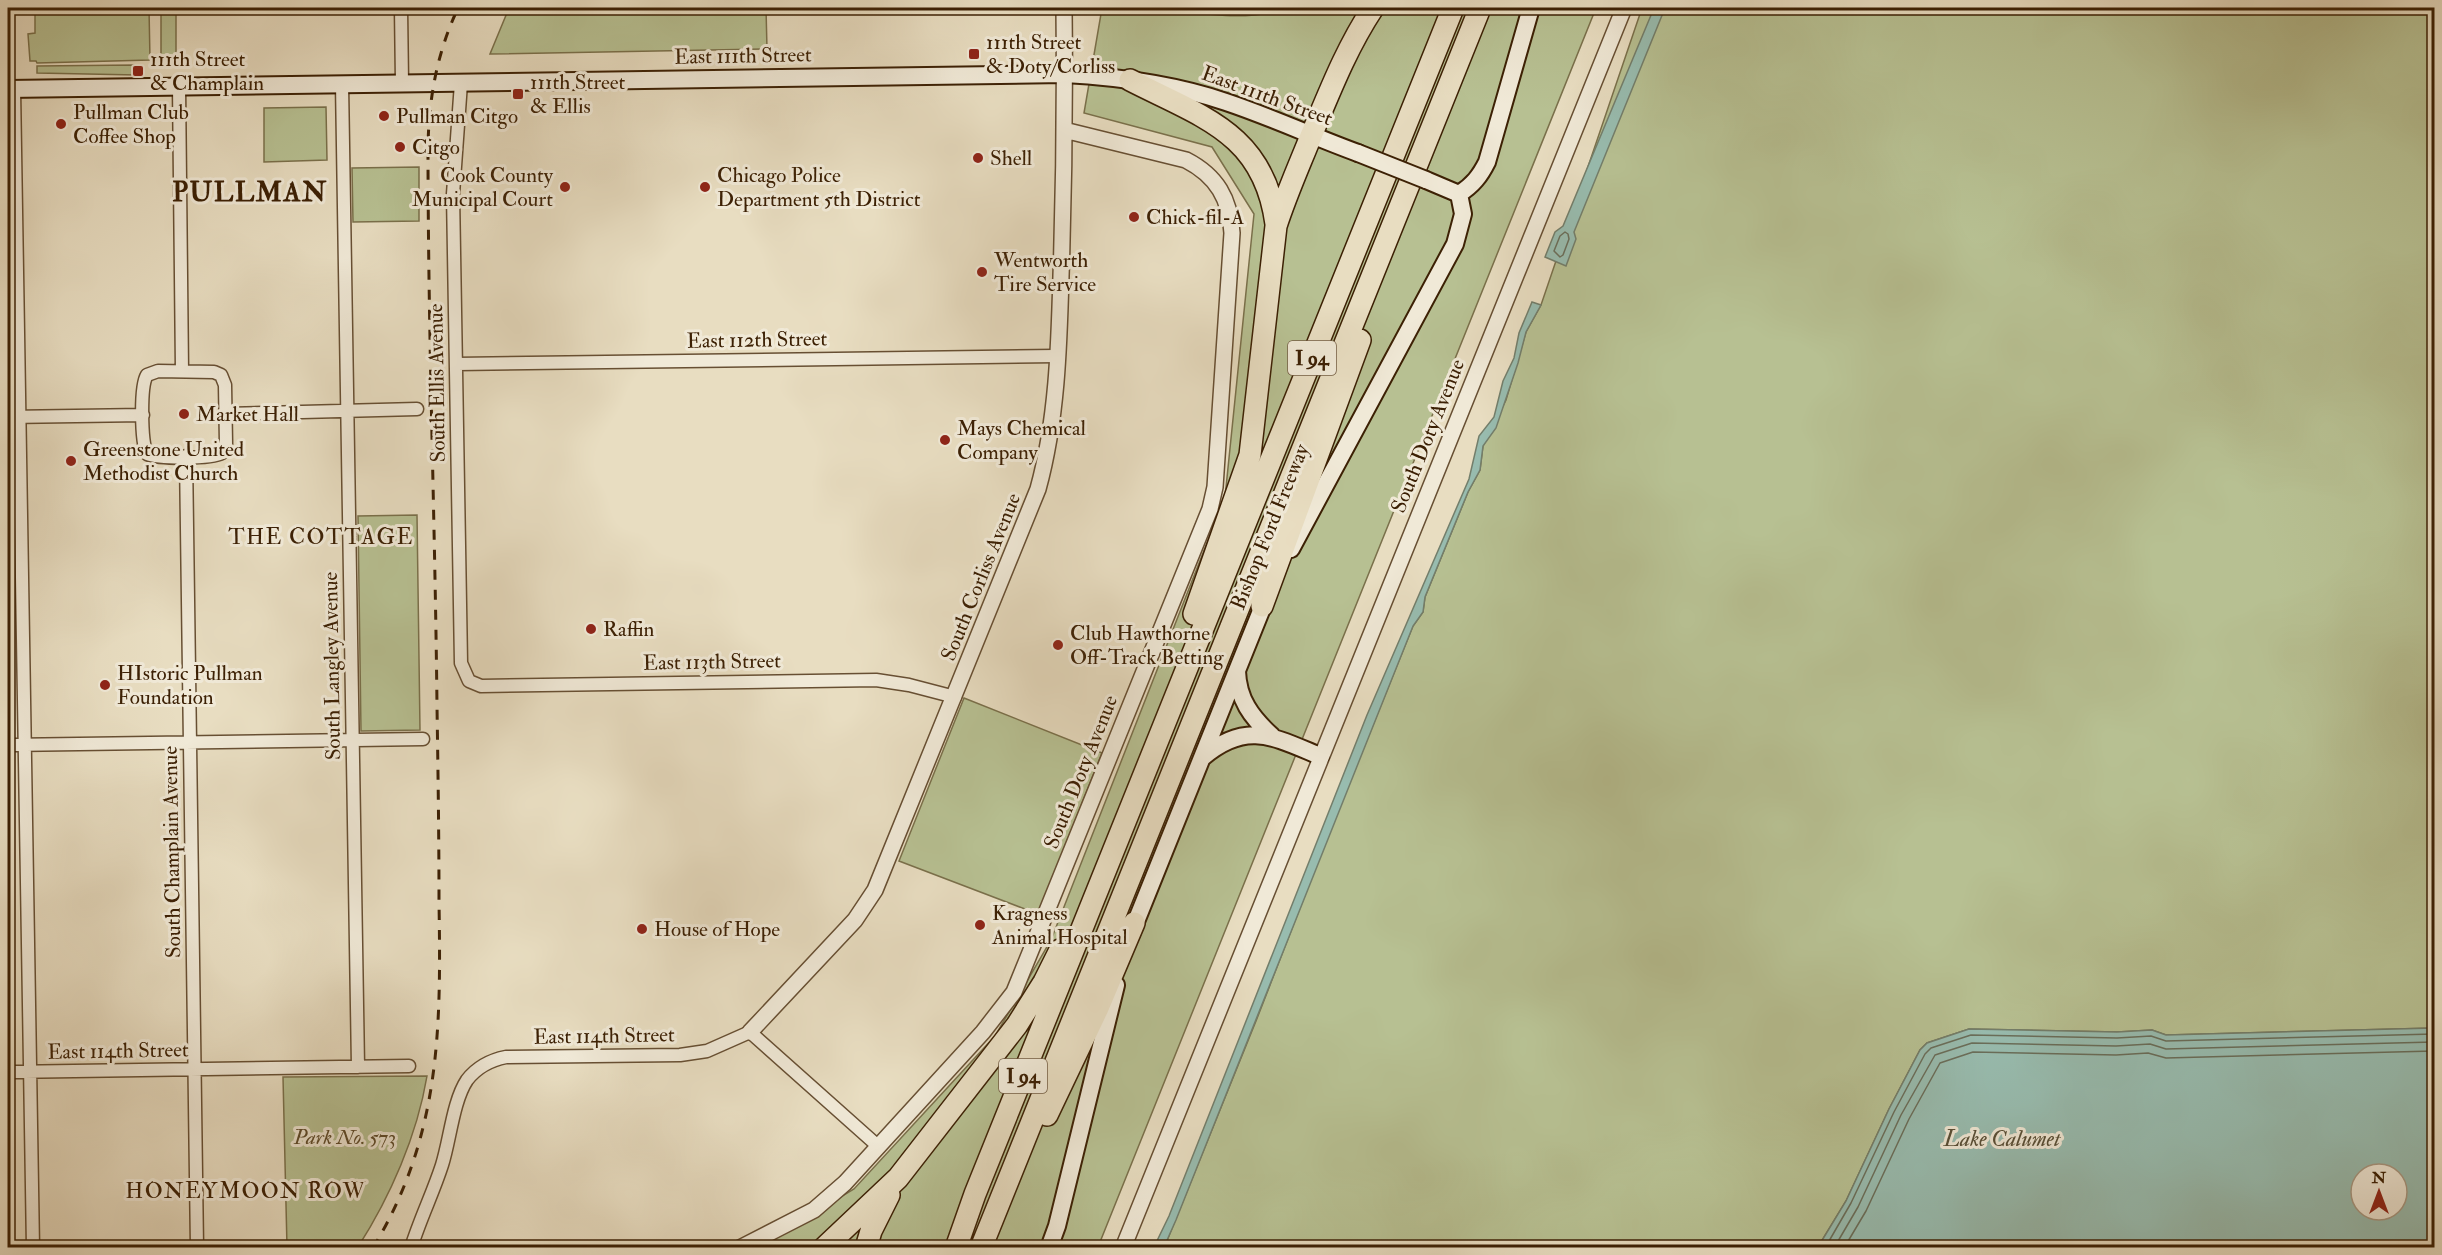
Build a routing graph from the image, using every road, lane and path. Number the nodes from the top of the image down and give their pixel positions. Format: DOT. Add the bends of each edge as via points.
graph roads {
  1 [pos="402,8"];
  2 [pos="1064,8"];
  3 [pos="1373,8"];
  4 [pos="1453,8"];
  5 [pos="1480,8"];
  6 [pos="1531,8"];
  7 [pos="1624,8"];
  8 [pos="1065,74"];
  9 [pos="1130,80"];
  10 [pos="461,83"];
  11 [pos="342,84"];
  12 [pos="402,84"];
  13 [pos="179,86"];
  14 [pos="11,89"];
  15 [pos="1064,130"];
  16 [pos="1312,136"];
  17 [pos="1459,194"];
  18 [pos="1276,226"];
  19 [pos="12,256"];
  20 [pos="1376,262"];
  21 [pos="1056,356"];
  22 [pos="457,364"];
  23 [pos="182,371"];
  24 [pos="417,409"];
  25 [pos="348,410"];
  26 [pos="225,414"];
  27 [pos="143,415"];
  28 [pos="13,417"];
  29 [pos="186,456"];
  30 [pos="1262,606"];
  31 [pos="1237,669"];
  32 [pos="469,681"];
  33 [pos="955,697"];
  34 [pos="1171,708"];
  35 [pos="1272,736"];
  36 [pos="423,739"];
  37 [pos="353,740"];
  38 [pos="190,742"];
  39 [pos="8,745"];
  40 [pos="25,745"];
  41 [pos="1320,756"];
  42 [pos="1201,759"];
  43 [pos="1092,905"];
  44 [pos="1134,923"];
  45 [pos="750,1032"];
  46 [pos="410,1066"];
  47 [pos="358,1067"];
  48 [pos="195,1069"];
  49 [pos="8,1072"];
  50 [pos="30,1072"];
  51 [pos="879,1148"];
  52 [pos="898,1178"];
  53 [pos="1001,1193"];
  54 [pos="33,1248"];
  55 [pos="197,1248"];
  56 [pos="411,1248"];
  57 [pos="740,1248"];
  58 [pos="824,1248"];
  59 [pos="866,1248"];
  60 [pos="956,1248"];
  61 [pos="981,1248"];
  62 [pos="1049,1248"];
  63 [pos="1123,1248"];
  1 -- 12 [label="street"];
  2 -- 8 [label="street"];
  3 -- 16 [label="highway" via="1337,70"];
  4 -- 34 [label="highway, Bishop Ford Freeway / I 94"];
  5 -- 20 [label="highway, Bishop Ford Freeway / I 94"];
  6 -- 17 [label="main road" via="1487,162 1481,175"];
  7 -- 41 [label="street, South Doty Avenue"];
  8 -- 9 [label="main road, East 111th Street"];
  8 -- 10 [label="main road, East 111th Street"];
  8 -- 15 [label="street, South Corliss Avenue"];
  9 -- 16 [label="main road, East 111th Street" via="1224,101"];
  9 -- 18 [label="highway" via="1207,119 1248,152 1265,181"];
  10 -- 12 [label="main road, East 111th Street"];
  10 -- 22 [label="street, South Ellis Avenue" via="453,194"];
  11 -- 12 [label="main road, East 111th Street"];
  11 -- 13 [label="main road, East 111th Street"];
  11 -- 25 [label="street, South Langley Avenue"];
  13 -- 14 [label="main road, East 111th Street"];
  13 -- 23 [label="street"];
  14 -- 19 [label="street"];
  15 -- 21 [label="street, South Corliss Avenue"];
  15 -- 51 [label="street, South Doty Avenue" via="1186,160 1213,179 1228,203 1232,233 1212,501 1014,992"];
  16 -- 17 [label="main road, East 111th Street, bridge"];
  16 -- 18 [label="highway"];
  17 -- 30 [label="main road" via="1463,214 1455,244"];
  18 -- 34 [label="highway" via="1250,455 1182,649"];
  19 -- 28 [label="street"];
  20 -- 30 [label="highway" via="1366,323"];
  20 -- 53 [label="highway, Bishop Ford Freeway / I 94"];
  21 -- 22 [label="street, East 112th Street"];
  21 -- 33 [label="street, South Corliss Avenue" via="1052,428 1038,489"];
  22 -- 32 [label="street, South Ellis Avenue" via="461,663"];
  23 -- 26 [label="street" via="221,375"];
  23 -- 27 [label="street" via="147,375"];
  24 -- 25 [label="street"];
  25 -- 26 [label="street"];
  25 -- 37 [label="street, South Langley Avenue"];
  26 -- 29 [label="street" via="226,444 222,453"];
  27 -- 28 [label="street"];
  27 -- 29 [label="street" via="147,454"];
  28 -- 40 [label="street"];
  29 -- 38 [label="street, South Champlain Avenue"];
  30 -- 31 [label="main road"];
  31 -- 35 [label="main road" via="1245,705"];
  31 -- 42 [label="main road"];
  32 -- 33 [label="street, East 113th Street" via="481,686 876,680"];
  33 -- 45 [label="street, South Corliss Avenue" via="875,890 855,920"];
  34 -- 43 [label="highway, Bishop Ford Freeway / I 94"];
  35 -- 41 [label="main road"];
  35 -- 42 [label="main road" via="1233,740"];
  36 -- 37 [label="street"];
  37 -- 38 [label="street"];
  37 -- 47 [label="street, South Langley Avenue"];
  38 -- 40 [label="street"];
  38 -- 48 [label="street, South Champlain Avenue"];
  39 -- 40 [label="street"];
  40 -- 50 [label="street"];
  41 -- 63 [label="street, South Doty Avenue"];
  42 -- 44 [label="main road"];
  43 -- 52 [label="highway" via="1063,944 1017,1025"];
  43 -- 60 [label="highway, Bishop Ford Freeway / I 94"];
  44 -- 53 [label="highway" via="1039,1133"];
  44 -- 62 [label="main road"];
  45 -- 51 [label="street"];
  45 -- 56 [label="street, East 114th Street" via="707,1051 680,1055 506,1057 484,1064 466,1081 460,1095 442,1166"];
  46 -- 47 [label="street, East 114th Street"];
  47 -- 48 [label="street, East 114th Street"];
  48 -- 50 [label="street, East 114th Street"];
  48 -- 55 [label="street, South Champlain Avenue"];
  49 -- 50 [label="street, East 114th Street"];
  50 -- 54 [label="street"];
  51 -- 57 [label="street, South Doty Avenue" via="814,1210"];
  52 -- 58 [label="highway"];
  52 -- 59 [label="highway"];
  53 -- 61 [label="highway, Bishop Ford Freeway / I 94"];
}
